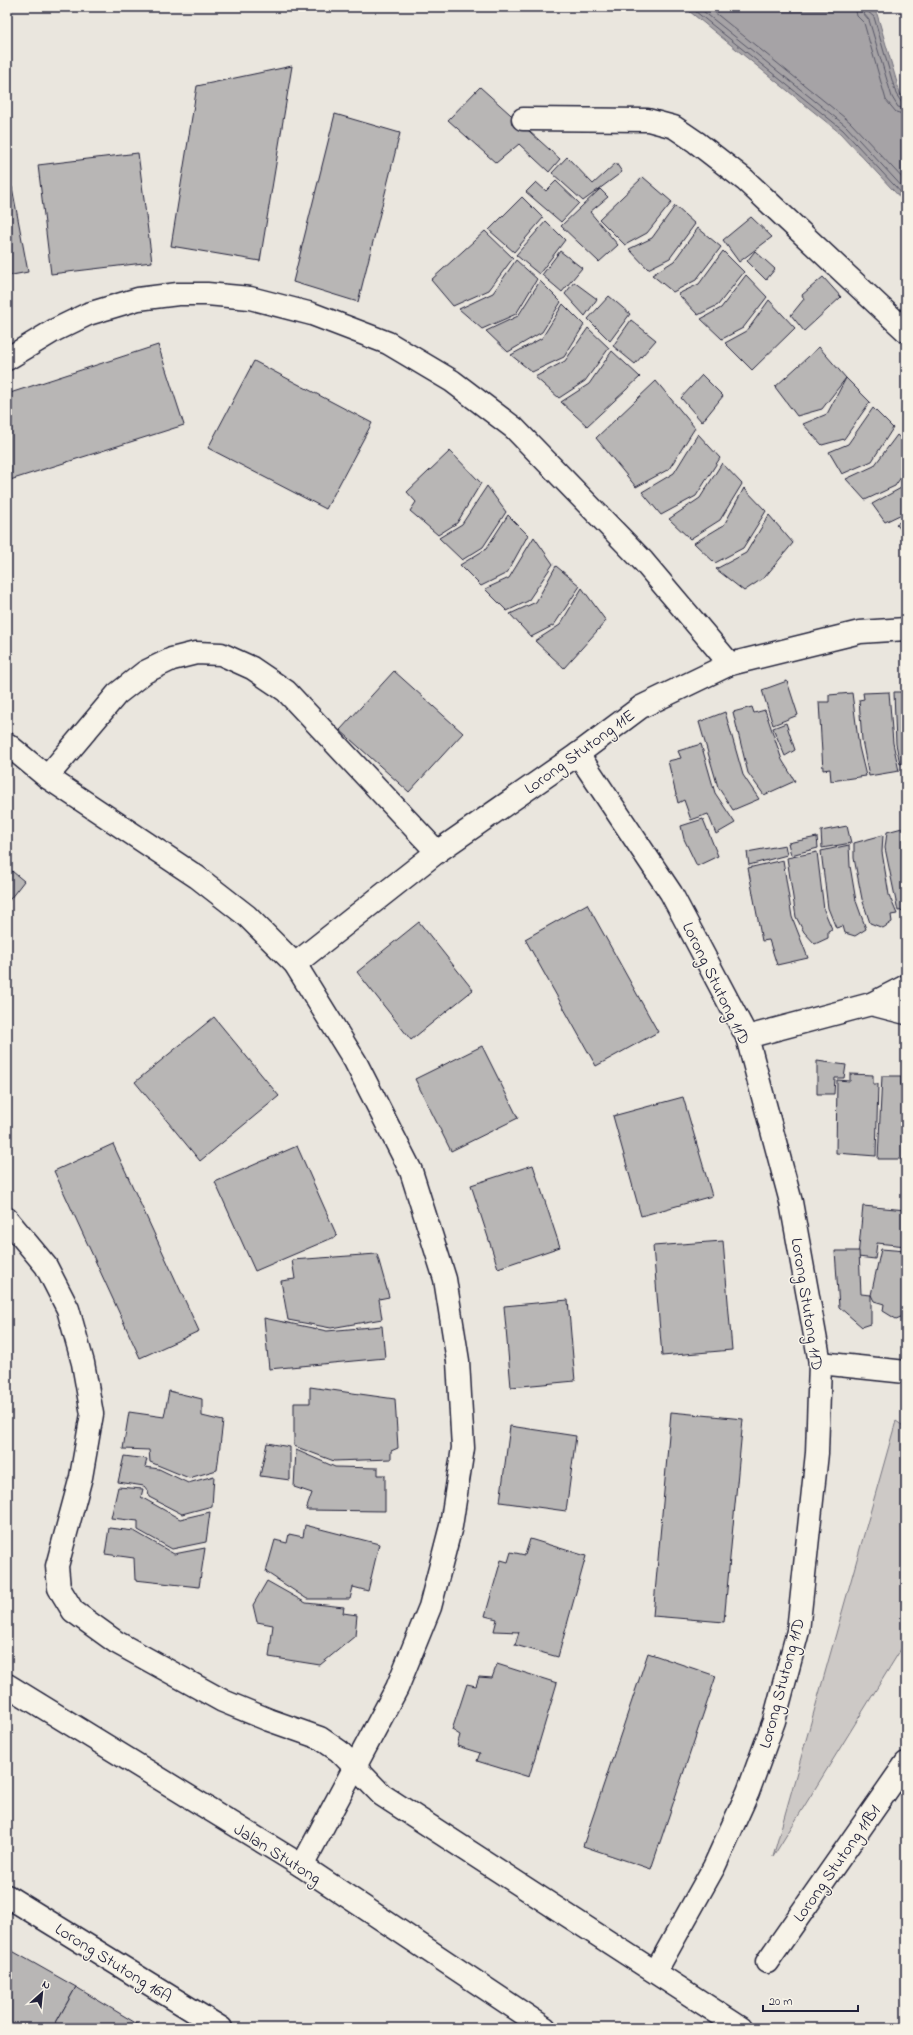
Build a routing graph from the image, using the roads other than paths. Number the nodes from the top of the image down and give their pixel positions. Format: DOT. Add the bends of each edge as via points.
graph roads {
  1 [pos="523,119"];
  2 [pos="906,331"];
  3 [pos="7,359"];
  4 [pos="906,629"];
  5 [pos="730,664"];
  6 [pos="7,744"];
  7 [pos="578,754"];
  8 [pos="47,777"];
  9 [pos="437,852"];
  10 [pos="295,964"];
  11 [pos="906,986"];
  12 [pos="871,1004"];
  13 [pos="906,1013"];
  14 [pos="747,1037"];
  15 [pos="7,1219"];
  16 [pos="820,1363"];
  17 [pos="906,1372"];
  18 [pos="7,1685"];
  19 [pos="906,1763"];
  20 [pos="356,1767"];
  21 [pos="302,1866"];
  22 [pos="7,1896"];
  23 [pos="767,1962"];
  24 [pos="656,1971"];
  25 [pos="221,2028"];
  26 [pos="545,2028"];
  27 [pos="741,2028"];
  1 -- 2 [label="street" via="648,120 674,127 745,180"];
  3 -- 5 [label="street" via="55,330 88,314 138,299 178,294 250,298 312,314 388,343 452,381 514,428 643,561"];
  4 -- 5 [label="street, Lorong Stutong 11E" via="860,632"];
  5 -- 7 [label="street, Lorong Stutong 11E" via="641,707"];
  6 -- 8 [label="street"];
  7 -- 9 [label="street, Lorong Stutong 11E"];
  7 -- 14 [label="street, Lorong Stutong 11D" via="671,893"];
  8 -- 9 [label="street" via="117,694 144,672 172,659 196,653 221,654 252,668 286,691"];
  8 -- 10 [label="street" via="197,877 247,916"];
  9 -- 10 [label="street, Lorong Stutong 11E"];
  10 -- 20 [label="street" via="356,1061 411,1171 445,1279 458,1361 463,1448 449,1533 430,1607 397,1688"];
  11 -- 12 [label="street"];
  12 -- 13 [label="street"];
  12 -- 14 [label="street"];
  14 -- 16 [label="street, Lorong Stutong 11D" via="791,1202"];
  15 -- 20 [label="street" via="46,1266 68,1309 92,1414 81,1477 57,1566 59,1588 73,1611 116,1642 223,1701 320,1738"];
  16 -- 17 [label="street"];
  16 -- 24 [label="street, Lorong Stutong 11D" via="817,1453 798,1630 774,1721 748,1792 714,1867"];
  18 -- 21 [label="street, Jalan Stutong"];
  19 -- 23 [label="street, Lorong Stutong 11B1"];
  20 -- 21 [label="street"];
  20 -- 24 [label="street" via="382,1795"];
  21 -- 26 [label="street, Jalan Stutong"];
  22 -- 25 [label="street, Lorong Stutong 16A"];
  24 -- 27 [label="street"];
}
